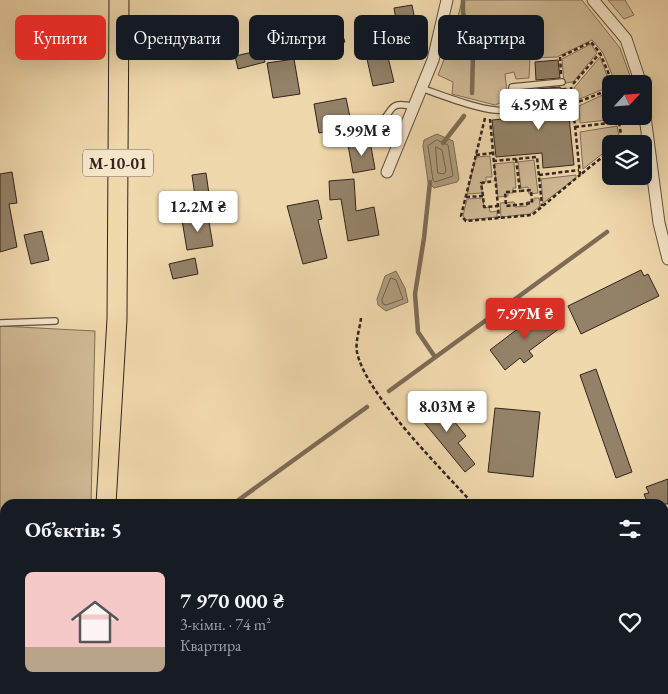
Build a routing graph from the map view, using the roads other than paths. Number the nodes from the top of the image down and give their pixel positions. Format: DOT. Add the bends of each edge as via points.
graph roads {
  1 [pos="119,0"];
  2 [pos="447,0"];
  3 [pos="592,0"];
  4 [pos="638,75"];
  5 [pos="512,80"];
  6 [pos="562,82"];
  7 [pos="512,87"];
  8 [pos="422,88"];
  9 [pos="414,107"];
  10 [pos="646,125"];
  11 [pos="341,137"];
  12 [pos="387,172"];
  13 [pos="668,259"];
  14 [pos="55,322"];
  15 [pos="0,323"];
  16 [pos="106,499"];
  1 -- 16 [label="highway, М-10-01" via="117,319"];
  2 -- 8 [label="street" via="433,60"];
  3 -- 4 [label="street" via="626,39"];
  5 -- 7 [label="lane"];
  6 -- 7 [label="lane"];
  7 -- 8 [label="lane" via="510,107 490,110"];
  8 -- 9 [label="street"];
  9 -- 11 [label="lane" via="394,105 376,126"];
  9 -- 12 [label="street"];
  10 -- 13 [label="street" via="659,223"];
  14 -- 15 [label="lane"];
}
